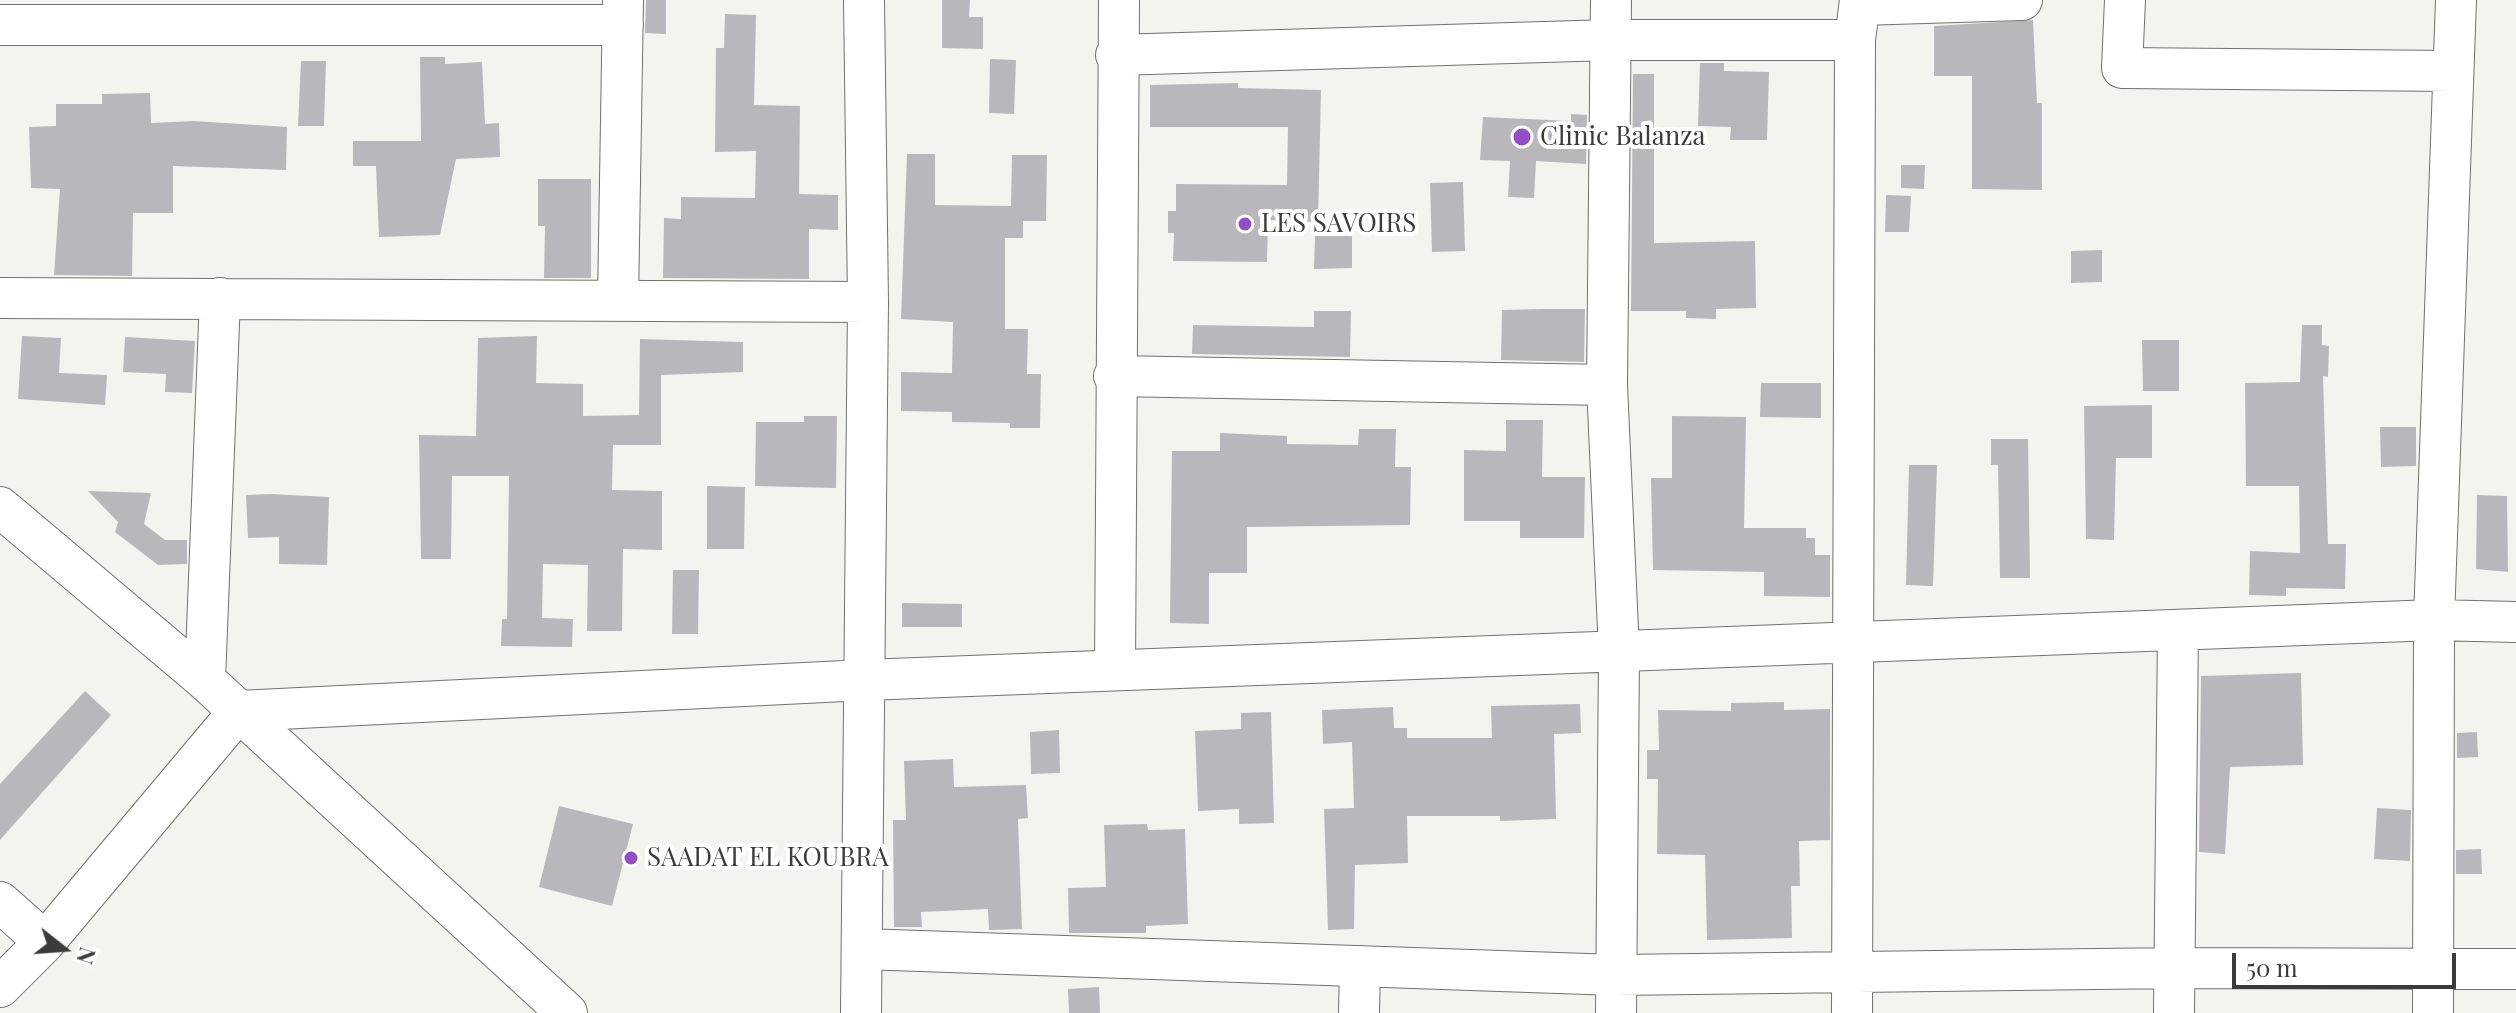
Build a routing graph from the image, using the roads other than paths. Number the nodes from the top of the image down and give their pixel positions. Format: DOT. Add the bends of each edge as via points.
graph roads {
  1 [pos="864,0"];
  2 [pos="1119,0"];
  3 [pos="1611,0"];
  4 [pos="2022,0"];
  5 [pos="2125,0"];
  6 [pos="2456,0"];
  7 [pos="623,13"];
  8 [pos="1858,15"];
  9 [pos="0,25"];
  10 [pos="1610,40"];
  11 [pos="1116,55"];
  12 [pos="2452,71"];
  13 [pos="0,298"];
  14 [pos="220,298"];
  15 [pos="618,301"];
  16 [pos="868,302"];
  17 [pos="1114,376"];
  18 [pos="1607,385"];
  19 [pos="0,507"];
  20 [pos="2434,620"];
  21 [pos="2516,622"];
  22 [pos="2178,630"];
  23 [pos="1853,644"];
  24 [pos="1619,652"];
  25 [pos="1115,670"];
  26 [pos="205,680"];
  27 [pos="865,680"];
  28 [pos="239,711"];
  29 [pos="0,902"];
  30 [pos="45,942"];
  31 [pos="862,949"];
  32 [pos="1360,966"];
  33 [pos="2176,968"];
  34 [pos="2435,968"];
  35 [pos="2516,969"];
  36 [pos="1854,973"];
  37 [pos="0,987"];
  38 [pos="1616,994"];
  39 [pos="567,1013"];
  40 [pos="861,1013"];
  41 [pos="1359,1013"];
  42 [pos="1852,1013"];
  43 [pos="2174,1013"];
  44 [pos="2433,1013"];
  1 -- 16 [label="street"];
  2 -- 11 [label="street"];
  3 -- 10 [label="street"];
  4 -- 8 [label="street"];
  5 -- 12 [label="street" via="2122,68"];
  6 -- 12 [label="street"];
  7 -- 9 [label="street"];
  7 -- 15 [label="street"];
  8 -- 10 [label="street"];
  8 -- 23 [label="street"];
  10 -- 11 [label="street"];
  10 -- 18 [label="street"];
  11 -- 17 [label="street"];
  12 -- 20 [label="street"];
  13 -- 14 [label="street"];
  14 -- 15 [label="street"];
  14 -- 26 [label="street"];
  15 -- 16 [label="street"];
  16 -- 27 [label="street"];
  17 -- 18 [label="street"];
  17 -- 25 [label="street"];
  18 -- 24 [label="street"];
  19 -- 26 [label="street"];
  20 -- 21 [label="street"];
  20 -- 22 [label="street"];
  20 -- 34 [label="street"];
  22 -- 23 [label="street"];
  22 -- 33 [label="street"];
  23 -- 24 [label="street"];
  23 -- 36 [label="street"];
  24 -- 25 [label="street"];
  24 -- 38 [label="street"];
  25 -- 27 [label="street"];
  26 -- 28 [label="street"];
  27 -- 28 [label="street"];
  27 -- 31 [label="street"];
  28 -- 30 [label="street"];
  28 -- 39 [label="street"];
  29 -- 30 [label="street"];
  30 -- 37 [label="street"];
  31 -- 32 [label="street"];
  31 -- 40 [label="street"];
  32 -- 38 [label="street"];
  32 -- 41 [label="street"];
  33 -- 34 [label="street"];
  33 -- 36 [label="street"];
  33 -- 43 [label="street"];
  34 -- 35 [label="street"];
  34 -- 44 [label="street"];
  36 -- 38 [label="street"];
  36 -- 42 [label="street"];
}
